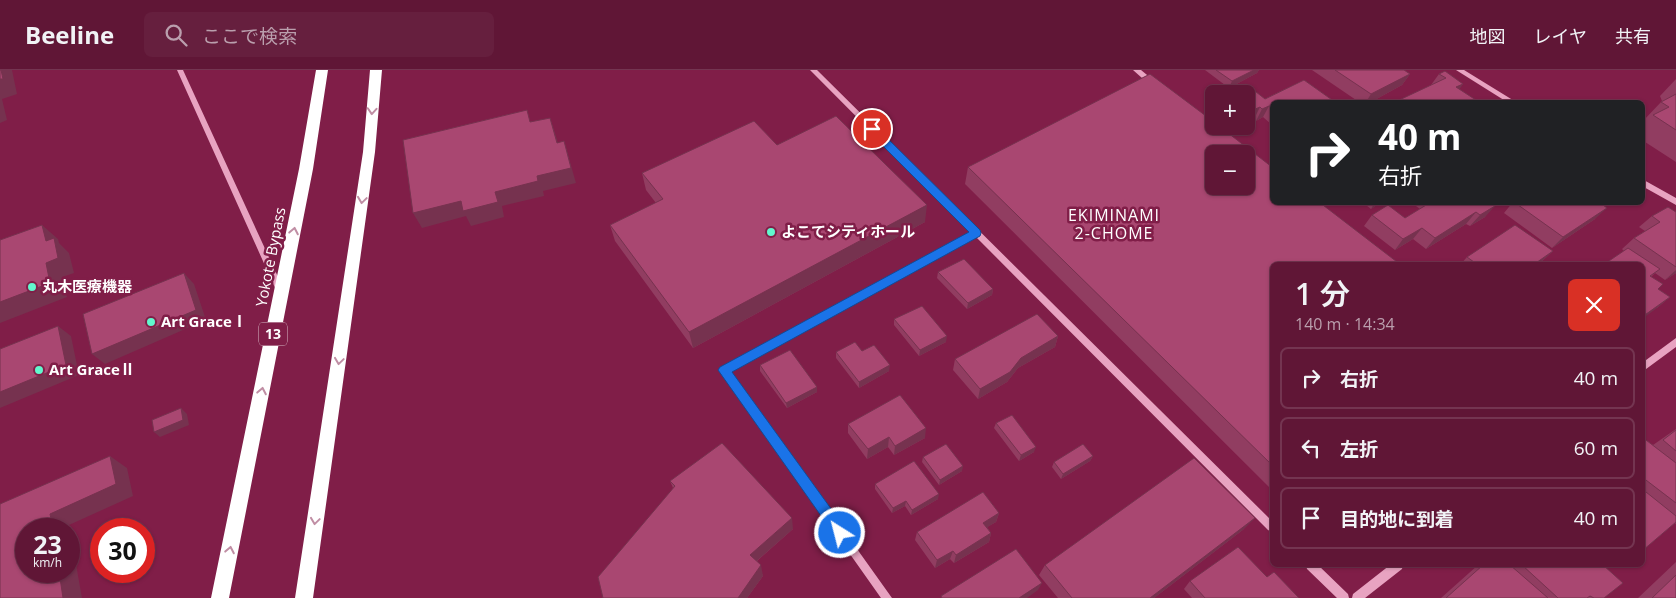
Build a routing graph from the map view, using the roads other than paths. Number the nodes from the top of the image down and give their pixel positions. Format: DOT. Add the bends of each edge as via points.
graph roads {
  1 [pos="180,70"];
  2 [pos="322,70"];
  3 [pos="376,70"];
  4 [pos="813,70"];
  5 [pos="1136,70"];
  6 [pos="1459,70"];
  7 [pos="1160,88"];
  8 [pos="1509,100"];
  9 [pos="1645,184"];
  10 [pos="1676,202"];
  11 [pos="976,233"];
  12 [pos="281,293"];
  13 [pos="1676,342"];
  14 [pos="1645,366"];
  15 [pos="1270,525"];
  16 [pos="1313,567"];
  17 [pos="1396,567"];
  18 [pos="220,598"];
  19 [pos="304,598"];
  20 [pos="887,598"];
  21 [pos="1344,598"];
  22 [pos="1357,598"];
  1 -- 12 [label="street"];
  12 -- 2 [label="highway, Yokote Bypass / 13, one-way"];
  3 -- 19 [label="highway, one-way" via="369,152"];
  4 -- 11 [label="street"];
  5 -- 7 [label="street"];
  6 -- 8 [label="street"];
  9 -- 10 [label="street"];
  11 -- 15 [label="street"];
  11 -- 20 [label="street" via="724,370"];
  18 -- 12 [label="highway, Yokote Bypass / 13, one-way"];
  13 -- 14 [label="street"];
  16 -- 21 [label="street"];
  17 -- 22 [label="street"];
}
